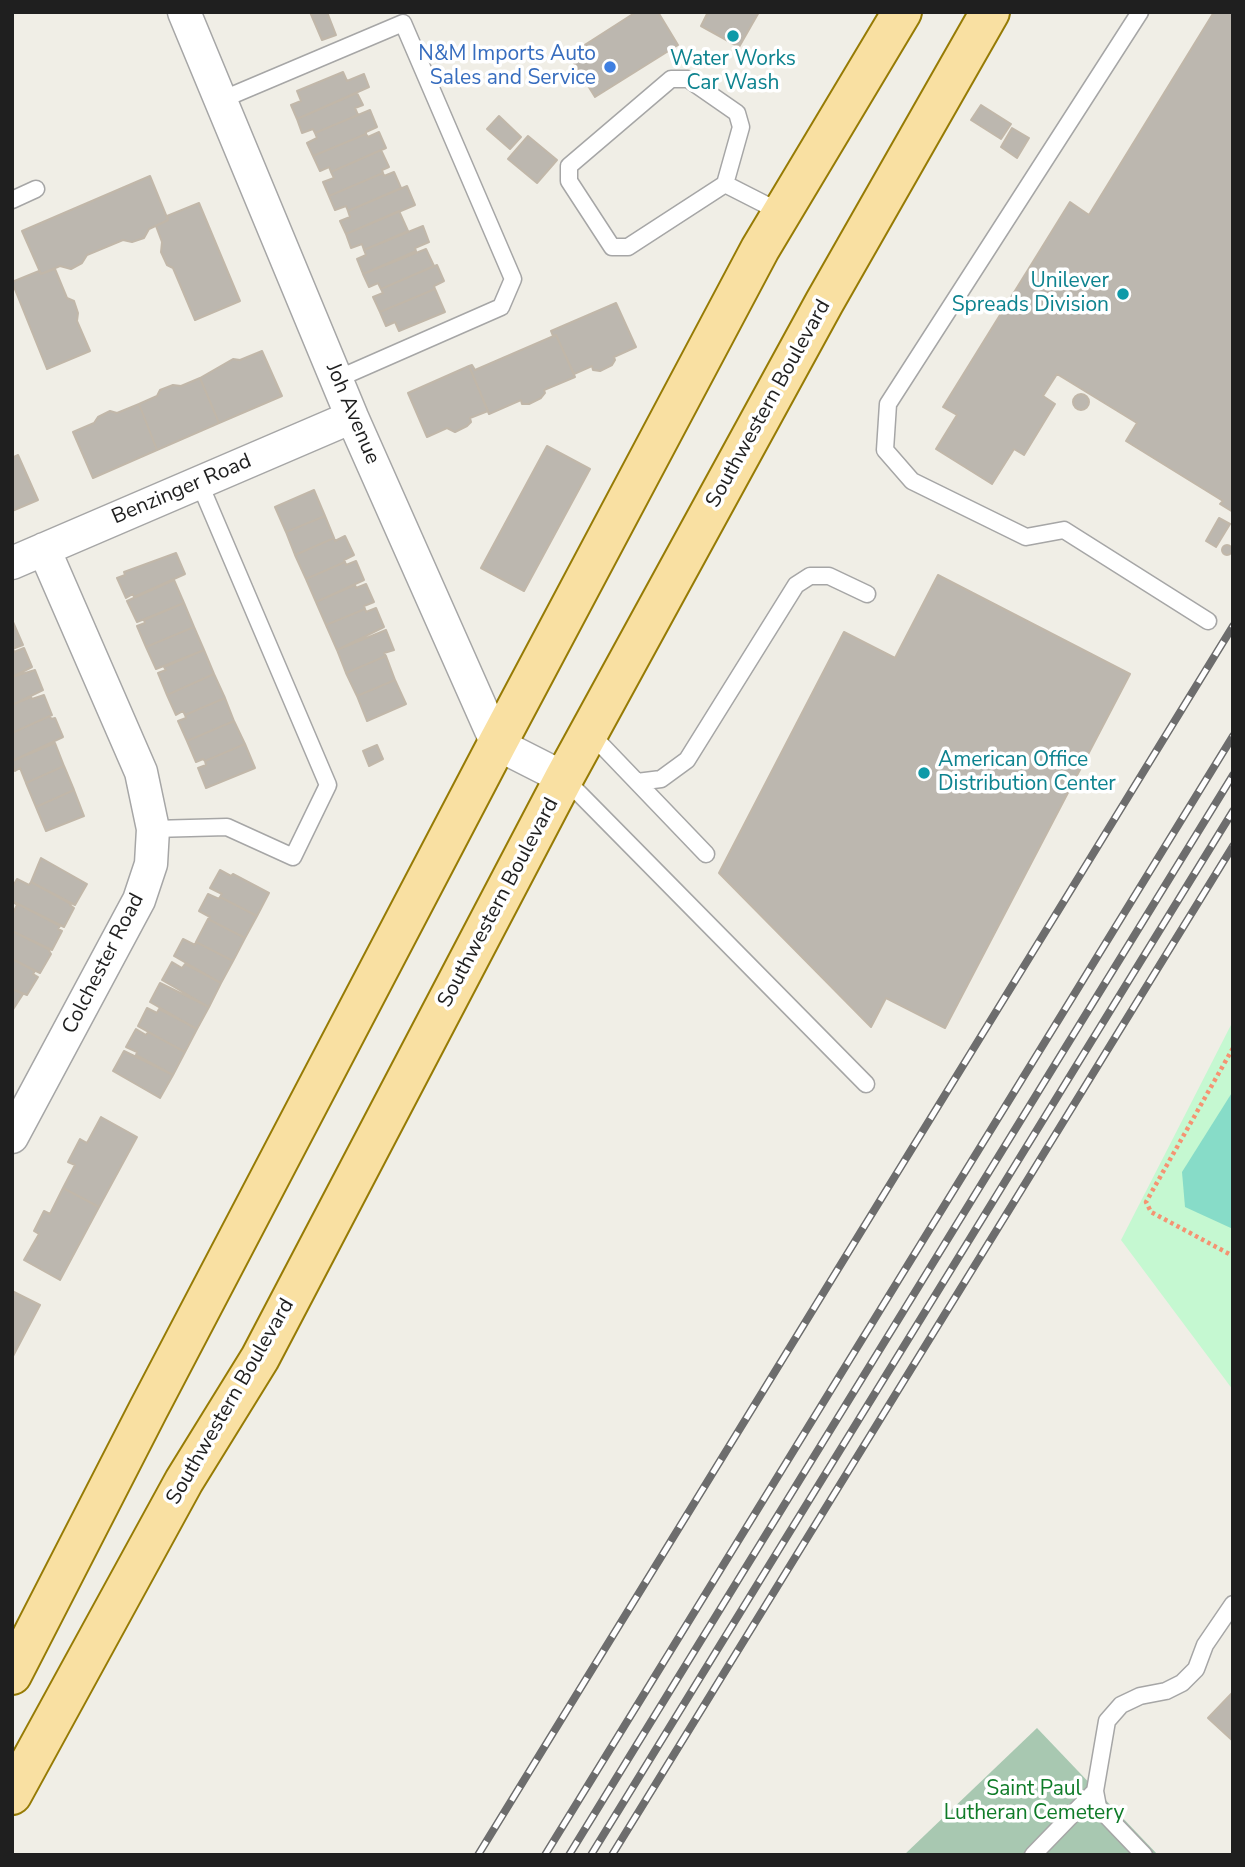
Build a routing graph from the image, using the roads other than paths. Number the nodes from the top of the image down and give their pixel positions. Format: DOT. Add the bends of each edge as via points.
graph roads {
  1 [pos="184,12"];
  2 [pos="902,12"];
  3 [pos="990,12"];
  4 [pos="1140,12"];
  5 [pos="221,100"];
  6 [pos="725,184"];
  7 [pos="36,189"];
  8 [pos="12,200"];
  9 [pos="782,213"];
  10 [pos="337,379"];
  11 [pos="352,417"];
  12 [pos="200,482"];
  13 [pos="44,549"];
  14 [pos="12,563"];
  15 [pos="867,594"];
  16 [pos="1208,621"];
  17 [pos="589,732"];
  18 [pos="497,744"];
  19 [pos="564,778"];
  20 [pos="637,782"];
  21 [pos="153,829"];
  22 [pos="706,854"];
  23 [pos="866,1084"];
  24 [pos="12,1137"];
  25 [pos="1233,1604"];
  26 [pos="12,1675"];
  27 [pos="1095,1791"];
  28 [pos="12,1795"];
  29 [pos="1033,1855"];
  30 [pos="1144,1855"];
  1 -- 5 [label="street, Joh Avenue"];
  2 -- 9 [label="main road"];
  3 -- 17 [label="main road, Southwestern Boulevard"];
  4 -- 16 [label="lane" via="888,404 885,450 912,481 1026,537 1064,530"];
  5 -- 10 [label="street, Joh Avenue"];
  5 -- 10 [label="lane" via="402,23 513,279 501,307"];
  6 -- 6 [label="lane" via="741,127 737,113 688,79 671,79 569,166 569,181 612,247 628,247"];
  6 -- 9 [label="lane"];
  7 -- 8 [label="lane"];
  9 -- 18 [label="main road"];
  10 -- 11 [label="street, Joh Avenue"];
  11 -- 12 [label="street, Benzinger Road"];
  11 -- 18 [label="street, Joh Avenue"];
  12 -- 13 [label="street, Benzinger Road"];
  12 -- 21 [label="lane" via="328,785 293,857 227,827"];
  13 -- 14 [label="street, Benzinger Road"];
  13 -- 21 [label="street, Colchester Road" via="141,772"];
  15 -- 20 [label="lane" via="829,576 810,576 796,586 687,760 661,779"];
  17 -- 19 [label="main road, Southwestern Boulevard"];
  17 -- 20 [label="lane"];
  18 -- 19 [label="street"];
  18 -- 26 [label="main road"];
  19 -- 23 [label="lane"];
  19 -- 28 [label="main road, Southwestern Boulevard" via="260,1358 177,1493"];
  20 -- 22 [label="lane"];
  21 -- 24 [label="street, Colchester Road" via="151,864 139,900"];
  25 -- 27 [label="lane" via="1205,1645 1196,1669 1182,1683 1121,1705 1107,1721"];
  27 -- 29 [label="lane"];
  27 -- 30 [label="lane" via="1098,1807"];
}
